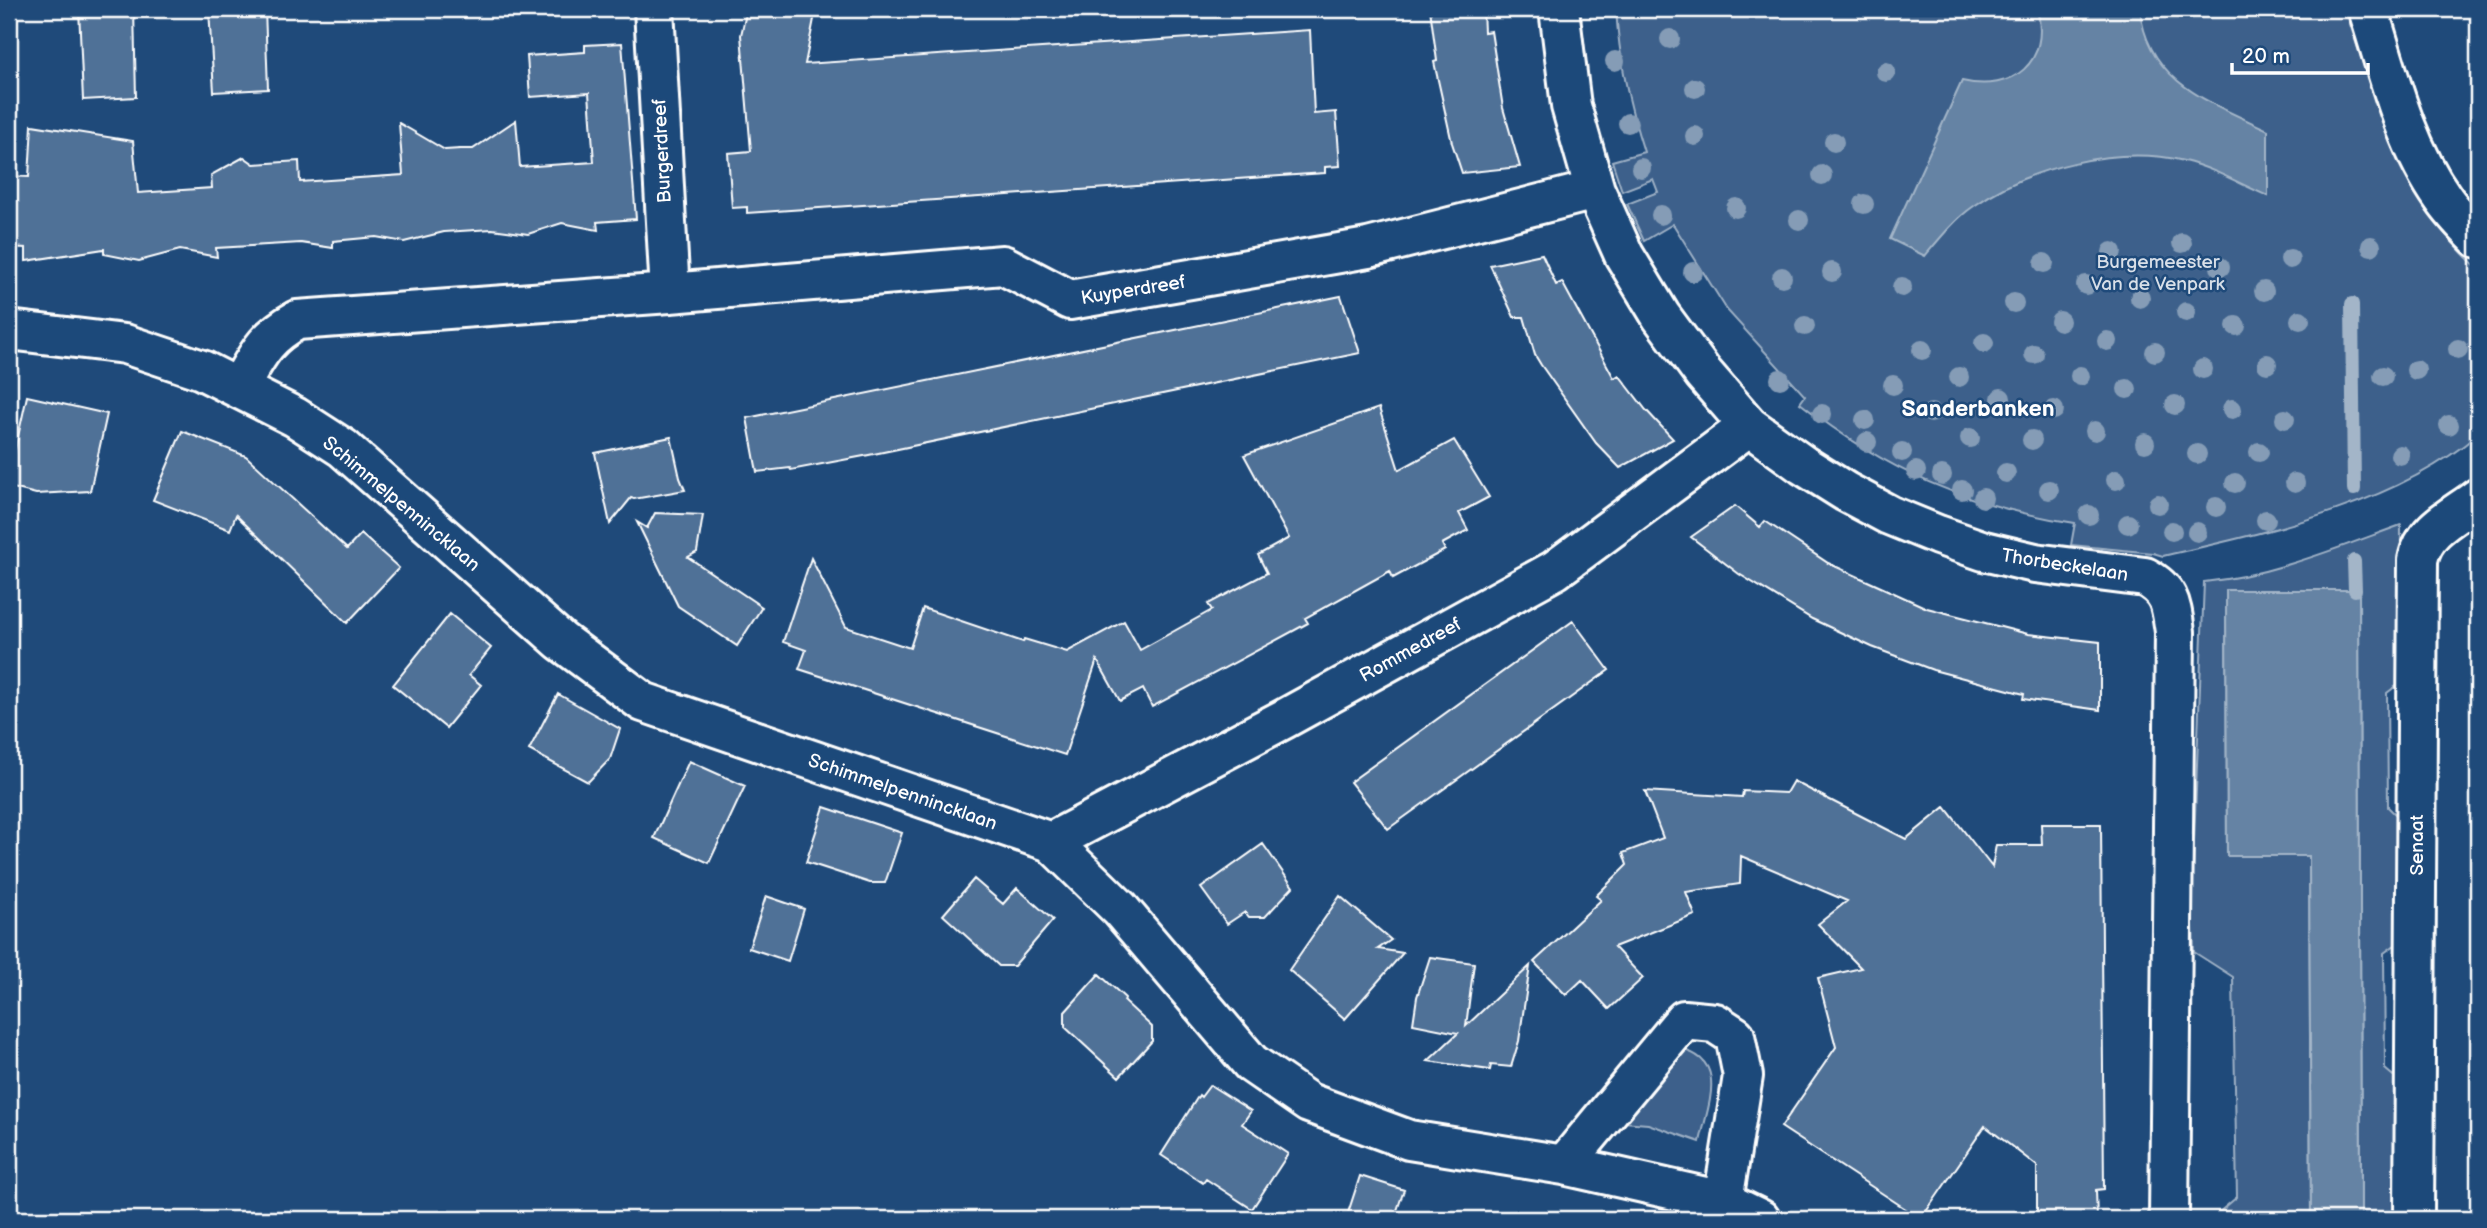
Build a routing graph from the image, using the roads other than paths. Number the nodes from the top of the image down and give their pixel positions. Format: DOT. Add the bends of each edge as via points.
graph roads {
  1 [pos="654,9"];
  2 [pos="1559,9"];
  3 [pos="2368,9"];
  4 [pos="1595,190"];
  5 [pos="2478,238"];
  6 [pos="670,293"];
  7 [pos="9,330"];
  8 [pos="239,387"];
  9 [pos="1749,426"];
  10 [pos="2478,498"];
  11 [pos="1051,842"];
  12 [pos="1564,1165"];
  13 [pos="1723,1201"];
  14 [pos="1760,1219"];
  15 [pos="2169,1219"];
  16 [pos="2414,1219"];
  1 -- 6 [label="street, Burgerdreef"];
  2 -- 4 [label="street, Thorbeckelaan" via="1570,106"];
  3 -- 5 [label="street" via="2401,111 2426,170 2443,198"];
  4 -- 6 [label="street, Kuyperdreef" via="1368,248 1070,300 1003,265"];
  4 -- 9 [label="street, Thorbeckelaan" via="1624,255 1661,316"];
  6 -- 8 [label="street" via="297,320 277,331 261,349"];
  7 -- 8 [label="street, Schimmelpennincklaan" via="125,344"];
  8 -- 11 [label="street, Schimmelpennincklaan" via="343,448 561,641 643,702"];
  9 -- 11 [label="street, Rommedreef" via="1555,570"];
  9 -- 15 [label="street, Thorbeckelaan" via="1803,465 1889,516 1984,551 2035,563 2145,577 2168,596 2175,632"];
  10 -- 16 [label="street, Senaat" via="2431,532 2418,560"];
  11 -- 12 [label="street, Schimmelpennincklaan" via="1120,909 1251,1063 1309,1103 1409,1140"];
  12 -- 13 [label="street, Schimmelpennincklaan"];
  12 -- 13 [label="street" via="1684,1020 1715,1023 1735,1036 1743,1076"];
  13 -- 14 [label="street, Schimmelpennincklaan"];
}
